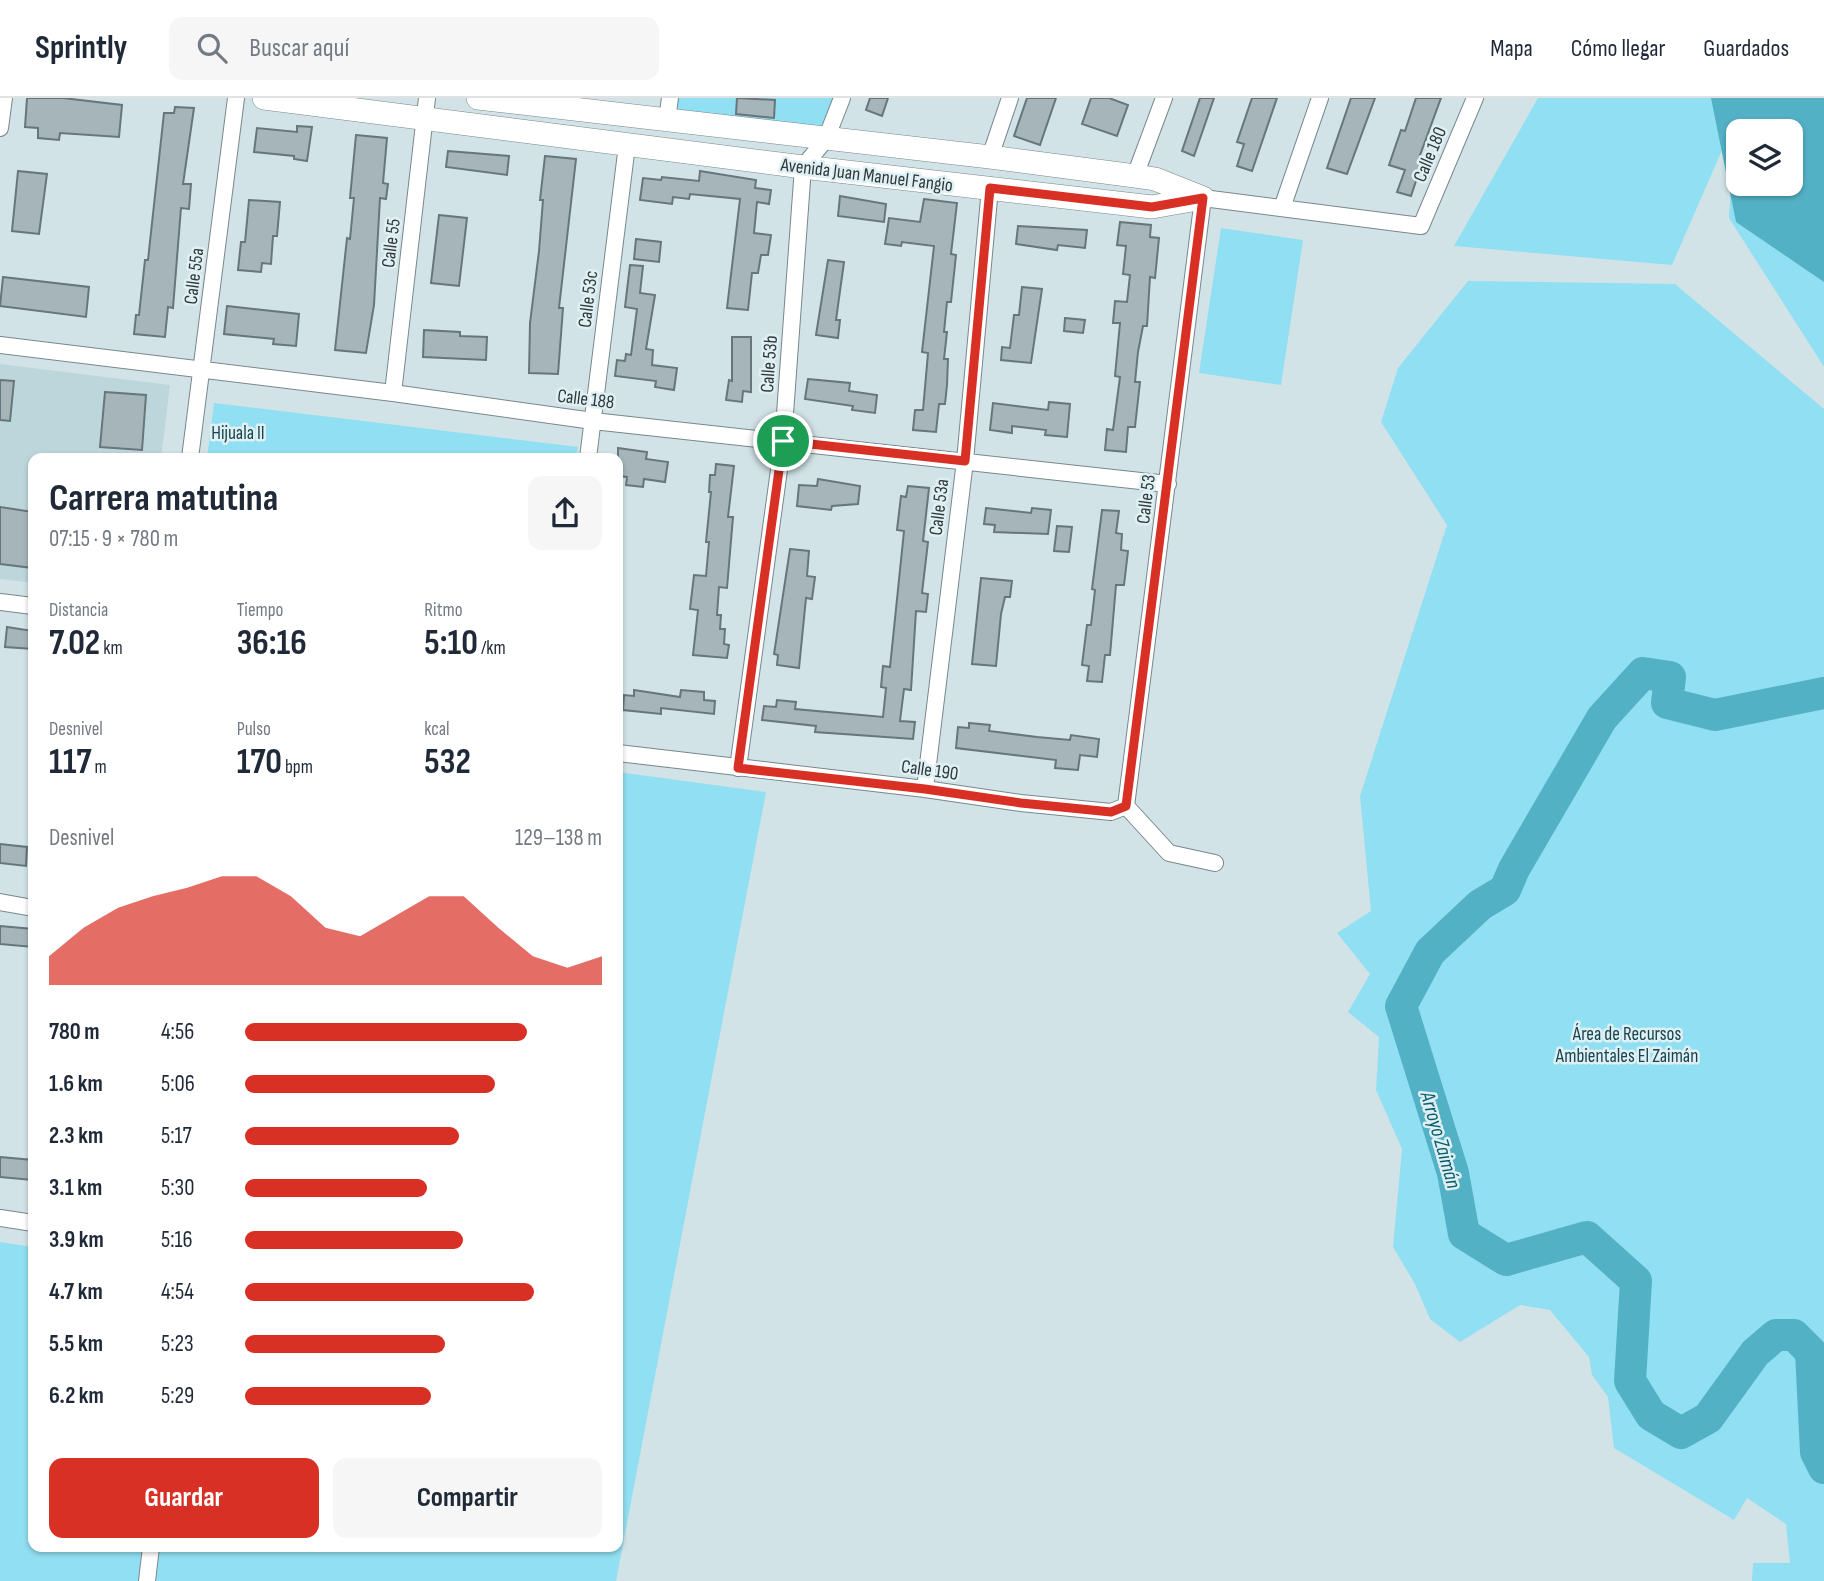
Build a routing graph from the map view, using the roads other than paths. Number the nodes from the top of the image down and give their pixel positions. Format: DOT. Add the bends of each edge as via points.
graph roads {
  1 [pos="4,98"];
  2 [pos="236,98"];
  3 [pos="264,98"];
  4 [pos="478,98"];
  5 [pos="842,98"];
  6 [pos="1010,98"];
  7 [pos="1164,98"];
  8 [pos="1321,98"];
  9 [pos="1475,98"];
  10 [pos="384,106"];
  11 [pos="426,109"];
  12 [pos="668,109"];
  13 [pos="0,128"];
  14 [pos="826,139"];
  15 [pos="627,145"];
  16 [pos="990,157"];
  17 [pos="803,167"];
  18 [pos="1135,176"];
  19 [pos="990,188"];
  20 [pos="1203,198"];
  21 [pos="1282,208"];
  22 [pos="0,345"];
  23 [pos="202,370"];
  24 [pos="393,393"];
  25 [pos="593,421"];
  26 [pos="783,441"];
  27 [pos="191,453"];
  28 [pos="589,453"];
  29 [pos="965,461"];
  30 [pos="1168,484"];
  31 [pos="0,602"];
  32 [pos="28,605"];
  33 [pos="623,754"];
  34 [pos="738,768"];
  35 [pos="925,789"];
  36 [pos="1126,806"];
  37 [pos="1215,863"];
  38 [pos="0,902"];
  39 [pos="28,907"];
  40 [pos="0,1218"];
  41 [pos="28,1222"];
  42 [pos="150,1552"];
  43 [pos="147,1581"];
  1 -- 13 [label="street"];
  2 -- 23 [label="street, Calle 55a"];
  3 -- 10 [label="main road, Avenida Juan Manuel Fangio"];
  4 -- 12 [label="main road, Avenida Juan Manuel Fangio"];
  5 -- 14 [label="street"];
  6 -- 16 [label="street"];
  7 -- 18 [label="street"];
  8 -- 21 [label="street"];
  9 -- 21 [label="street, Calle 180" via="1421,226"];
  10 -- 11 [label="main road, Avenida Juan Manuel Fangio"];
  11 -- 15 [label="main road, Avenida Juan Manuel Fangio"];
  11 -- 24 [label="street, Calle 55"];
  12 -- 14 [label="main road, Avenida Juan Manuel Fangio"];
  14 -- 16 [label="main road, Avenida Juan Manuel Fangio"];
  14 -- 17 [label="street"];
  15 -- 17 [label="main road, Avenida Juan Manuel Fangio"];
  15 -- 25 [label="street, Calle 53c"];
  16 -- 18 [label="main road, Avenida Juan Manuel Fangio"];
  17 -- 19 [label="main road, Avenida Juan Manuel Fangio"];
  17 -- 26 [label="street, Calle 53b"];
  18 -- 20 [label="main road, Avenida Juan Manuel Fangio"];
  19 -- 20 [label="main road, Avenida Juan Manuel Fangio" via="1152,207"];
  19 -- 29 [label="street, Calle 53a"];
  20 -- 21 [label="street"];
  20 -- 30 [label="street, Calle 53"];
  22 -- 23 [label="street, Calle 188"];
  23 -- 24 [label="street, Calle 188"];
  23 -- 27 [label="street, Calle 55a"];
  24 -- 25 [label="street, Calle 188"];
  25 -- 26 [label="street, Calle 188"];
  25 -- 28 [label="street, Calle 53c"];
  26 -- 29 [label="street, Calle 188"];
  26 -- 34 [label="street, Calle 53b"];
  29 -- 30 [label="street, Calle 188"];
  29 -- 35 [label="street, Calle 53a"];
  30 -- 36 [label="street, Calle 53"];
  31 -- 32 [label="street"];
  33 -- 34 [label="street, Calle 190"];
  34 -- 35 [label="street, Calle 190"];
  35 -- 36 [label="street, Calle 190" via="1111,812"];
  36 -- 37 [label="street" via="1169,853"];
  38 -- 39 [label="street"];
  40 -- 41 [label="street"];
  42 -- 43 [label="street"];
}
